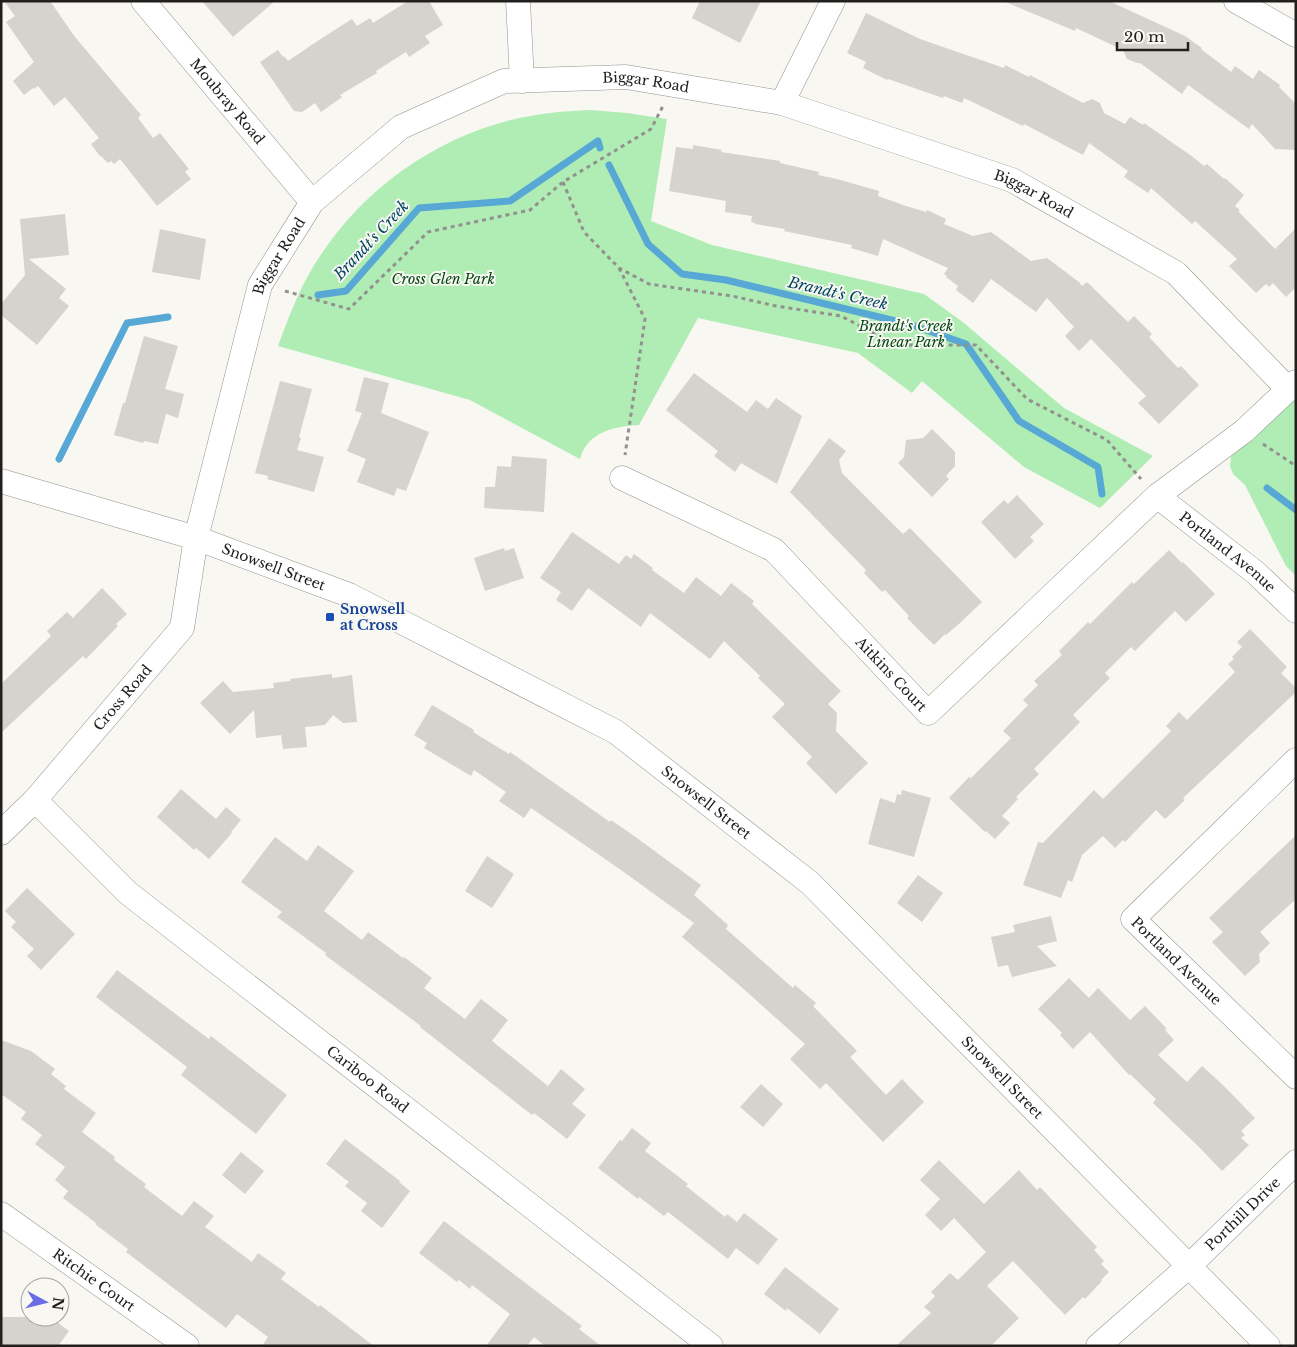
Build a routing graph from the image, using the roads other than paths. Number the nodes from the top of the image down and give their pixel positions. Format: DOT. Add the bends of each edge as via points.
graph roads {
  1 [pos="143,1"];
  2 [pos="518,1"];
  3 [pos="832,1"];
  4 [pos="1236,1"];
  5 [pos="1296,34"];
  6 [pos="522,81"];
  7 [pos="782,103"];
  8 [pos="312,202"];
  9 [pos="1292,386"];
  10 [pos="622,478"];
  11 [pos="1,481"];
  12 [pos="1156,496"];
  13 [pos="196,538"];
  14 [pos="1296,611"];
  15 [pos="1296,760"];
  16 [pos="35,800"];
  17 [pos="1,833"];
  18 [pos="1296,1077"];
  19 [pos="1296,1162"];
  20 [pos="1,1214"];
  21 [pos="1189,1266"];
  22 [pos="187,1346"];
  23 [pos="711,1346"];
  24 [pos="1098,1346"];
  25 [pos="1268,1346"];
  1 -- 8 [label="street, Moubray Road"];
  2 -- 6 [label="street"];
  3 -- 7 [label="street"];
  4 -- 5 [label="street"];
  6 -- 7 [label="street, Biggar Road" via="626,77"];
  6 -- 8 [label="street, Biggar Road" via="504,82 401,127"];
  7 -- 9 [label="street, Biggar Road" via="1012,180 1176,272"];
  8 -- 13 [label="street, Biggar Road" via="260,285"];
  9 -- 12 [label="street" via="1244,431"];
  10 -- 12 [label="street, Aitkins Court" via="774,550 928,713"];
  11 -- 13 [label="street, Snowsell Street"];
  12 -- 14 [label="street, Portland Avenue" via="1256,573"];
  13 -- 16 [label="street, Cross Road" via="182,628"];
  13 -- 21 [label="street, Snowsell Street" via="349,595 616,732 810,882"];
  15 -- 18 [label="street, Portland Avenue" via="1133,919"];
  16 -- 17 [label="street, Cross Road"];
  16 -- 23 [label="street, Cariboo Road" via="128,893"];
  19 -- 21 [label="street, Porthill Drive"];
  20 -- 22 [label="street, Ritchie Court"];
  21 -- 24 [label="street, Porthill Drive"];
  21 -- 25 [label="street, Snowsell Street"];
}
